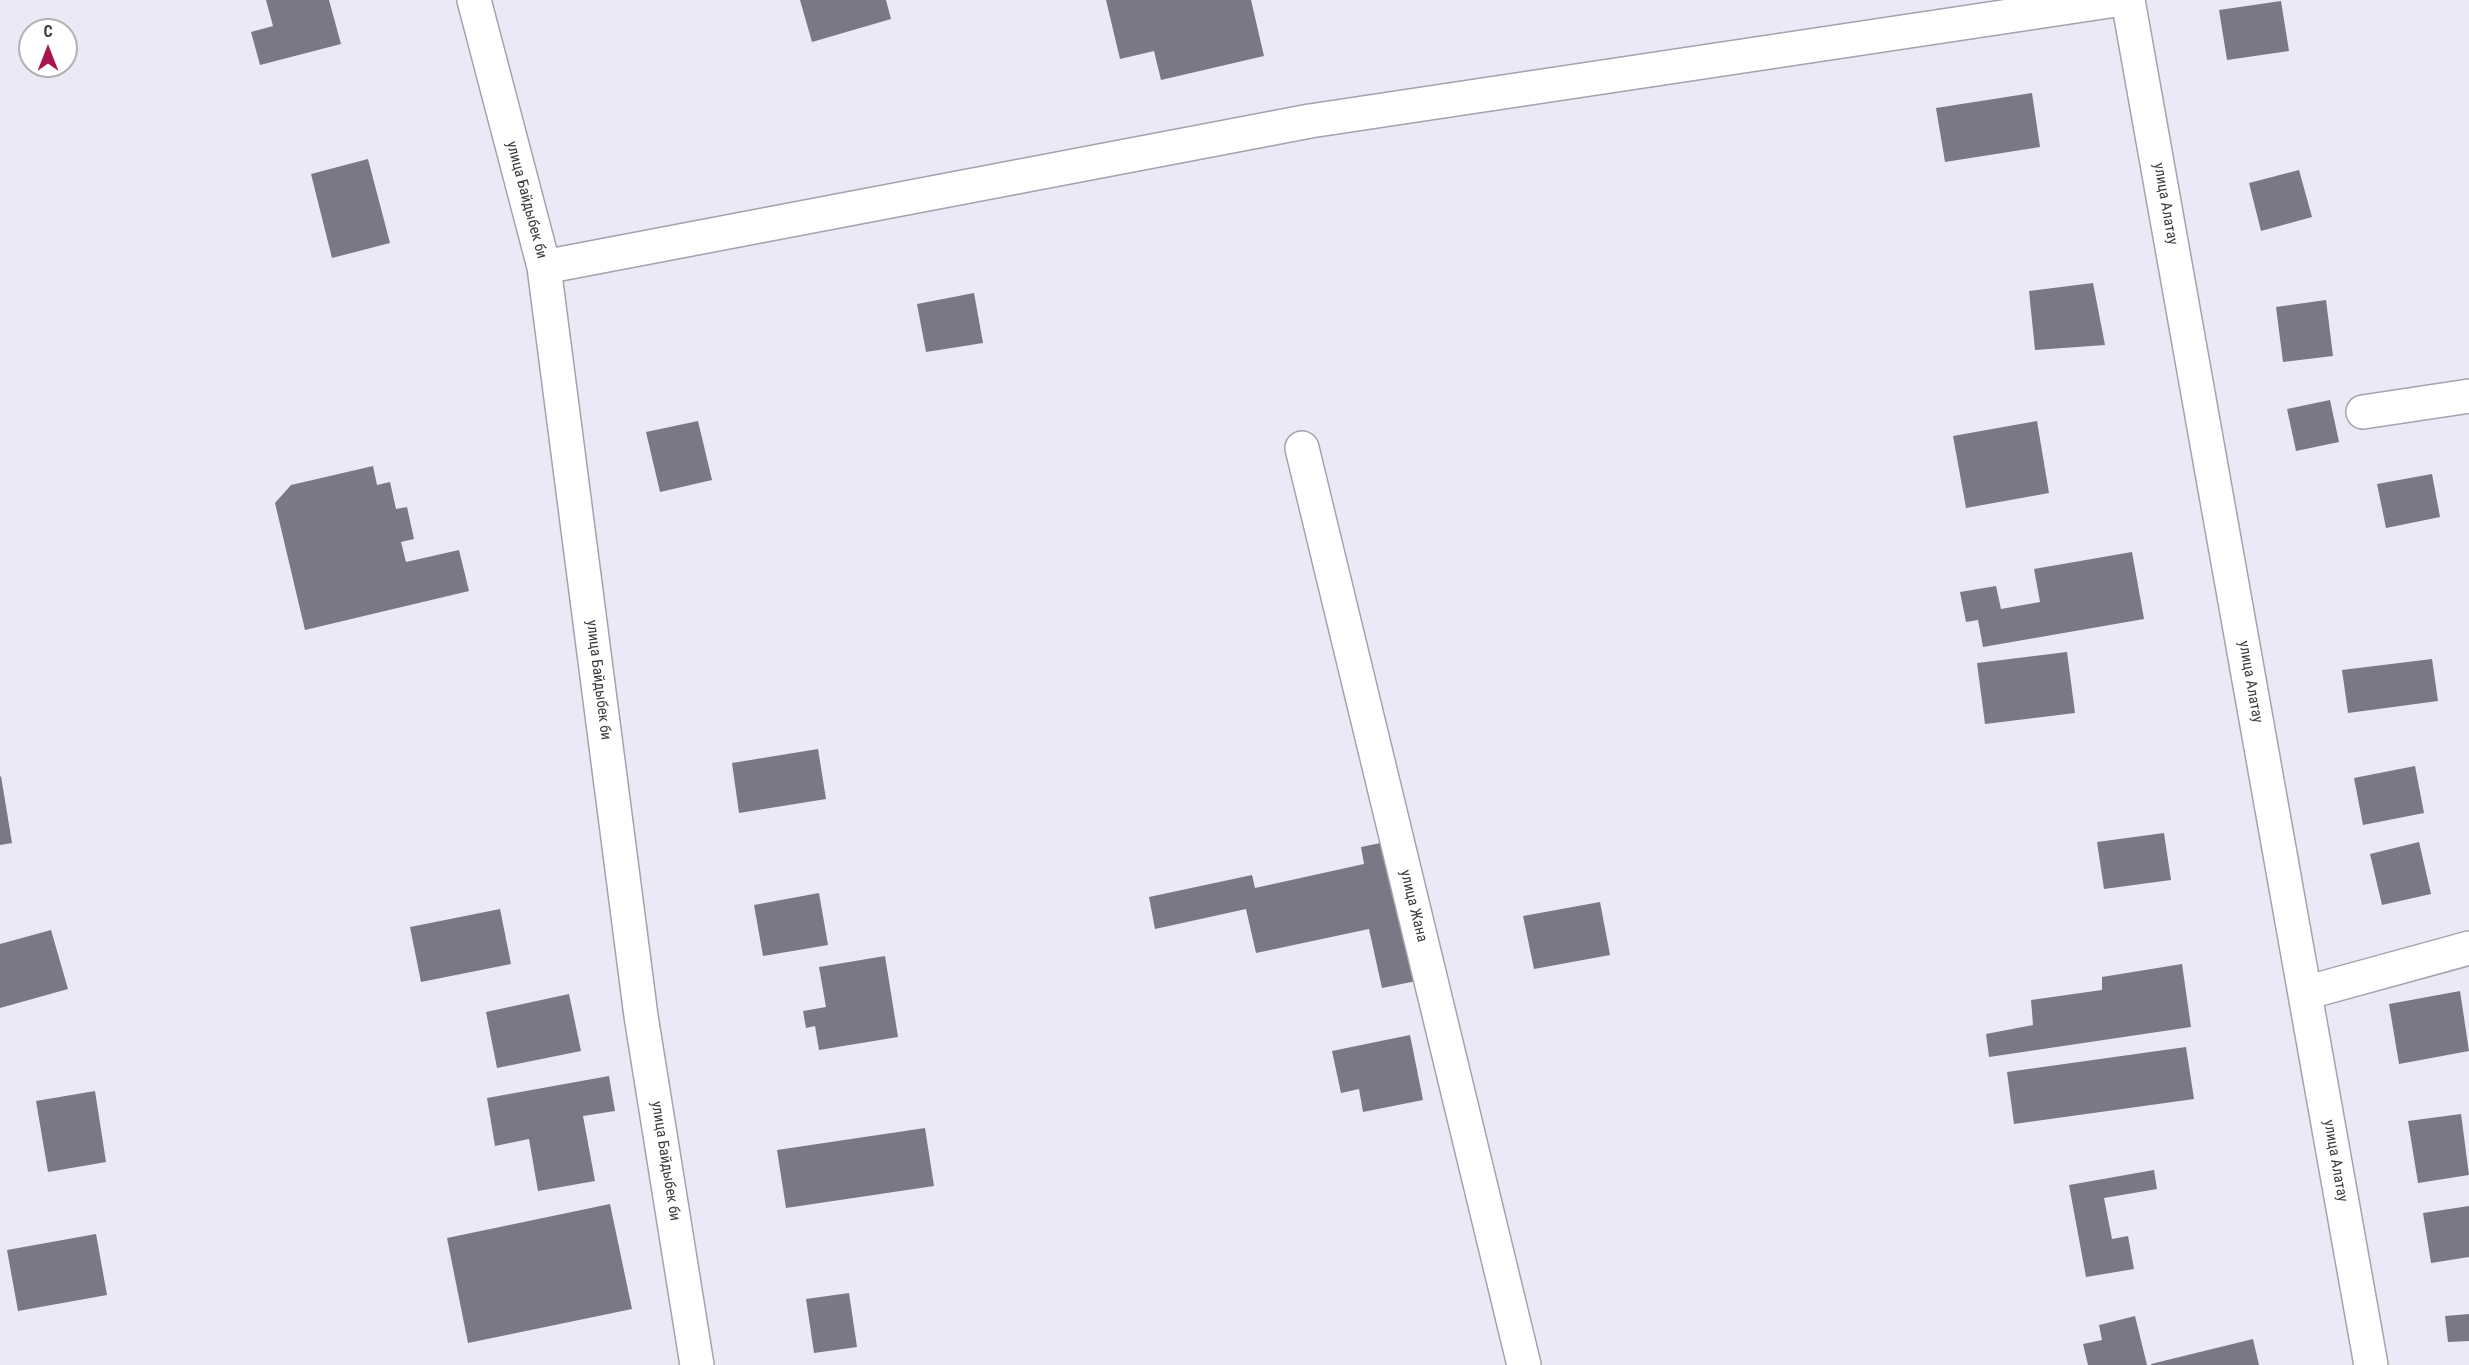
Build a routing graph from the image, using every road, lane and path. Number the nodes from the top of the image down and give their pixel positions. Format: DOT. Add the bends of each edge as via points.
graph roads {
  1 [pos="474,0"];
  2 [pos="2116,0"];
  3 [pos="2128,0"];
  4 [pos="544,267"];
  5 [pos="2469,396"];
  6 [pos="2363,412"];
  7 [pos="1302,448"];
  8 [pos="2469,948"];
  9 [pos="2305,993"];
  10 [pos="697,1365"];
  11 [pos="1524,1365"];
  12 [pos="2371,1365"];
  1 -- 4 [label="street, улица Байдыбек би"];
  2 -- 4 [label="street" via="1310,121"];
  3 -- 9 [label="street, улица Алатау"];
  4 -- 10 [label="street, улица Байдыбек би" via="641,1016"];
  5 -- 6 [label="street"];
  7 -- 11 [label="street, улица Жана"];
  8 -- 9 [label="street"];
  9 -- 12 [label="street, улица Алатау"];
}
